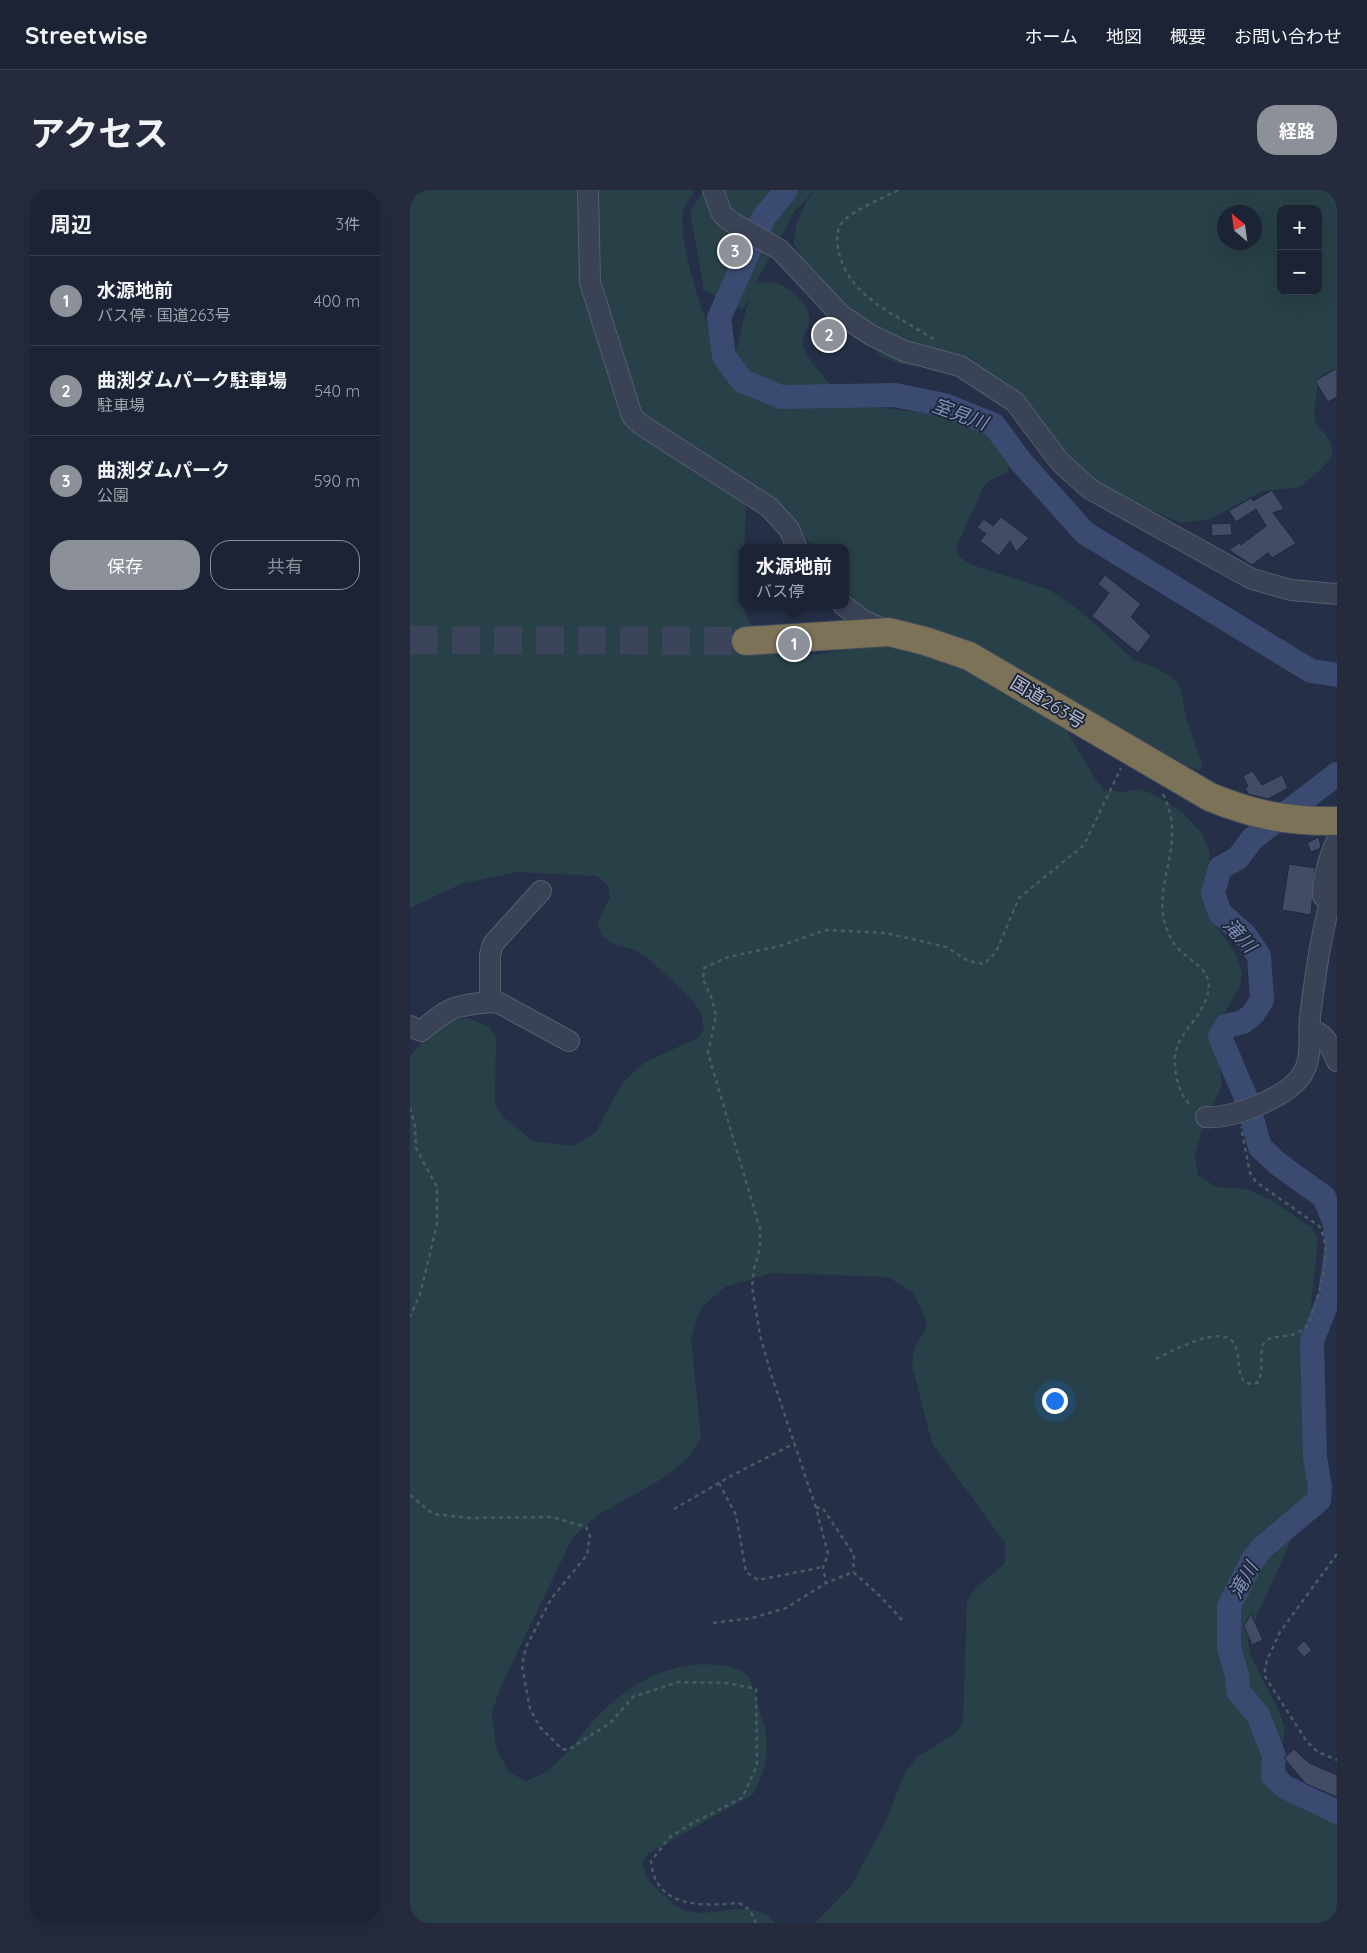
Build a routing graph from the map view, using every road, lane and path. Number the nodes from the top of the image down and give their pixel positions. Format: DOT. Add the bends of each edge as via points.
graph roads {
  1 [pos="588,190"];
  2 [pos="713,190"];
  3 [pos="898,190"];
  4 [pos="942,346"];
  5 [pos="795,544"];
  6 [pos="1337,594"];
  7 [pos="848,609"];
  8 [pos="888,632"];
  9 [pos="746,641"];
  10 [pos="1130,751"];
  11 [pos="1157,768"];
  12 [pos="1337,821"];
  13 [pos="1337,840"];
  14 [pos="1337,879"];
  15 [pos="541,891"];
  16 [pos="1330,901"];
  17 [pos="490,1002"];
  18 [pos="1309,1030"];
  19 [pos="414,1034"];
  20 [pos="569,1041"];
  21 [pos="1337,1061"];
  22 [pos="410,1108"];
  23 [pos="1239,1113"];
  24 [pos="1206,1117"];
  25 [pos="410,1317"];
  26 [pos="1156,1359"];
  27 [pos="795,1443"];
  28 [pos="719,1483"];
  29 [pos="410,1495"];
  30 [pos="816,1508"];
  31 [pos="674,1509"];
  32 [pos="1337,1554"];
  33 [pos="823,1567"];
  34 [pos="853,1572"];
  35 [pos="826,1583"];
  36 [pos="902,1620"];
  37 [pos="714,1623"];
  38 [pos="1337,1760"];
  39 [pos="756,1923"];
  1 -- 5 [label="street" via="590,282 632,416 769,507 789,529"];
  2 -- 6 [label="street" via="722,214 780,250 839,318 904,351 960,366 990,385 1015,402 1060,462 1090,488 1252,579 1291,590"];
  3 -- 4 [label="path" via="850,215 840,225 836,239 840,257 846,272 862,293"];
  7 -- 8 [label="street"];
  8 -- 9 [label="highway, 国道263号"];
  8 -- 10 [label="highway, 国道263号" via="925,640 969,656"];
  10 -- 11 [label="highway, 国道263号"];
  10 -- 27 [label="path" via="1084,844 1019,898 996,952 984,964 968,961 946,947 886,933 826,930 780,946 728,956 704,968 703,979 716,1016 708,1052 760,1229 760,1248 752,1287 760,1335"];
  11 -- 12 [label="highway, 国道263号" via="1210,797 1244,811 1303,822"];
  11 -- 24 [label="path" via="1158,780 1167,800 1173,842 1161,907 1166,930 1176,946 1201,966 1208,983 1207,999 1178,1042 1173,1058 1178,1087 1191,1106"];
  13 -- 16 [label="street" via="1323,885 1323,897"];
  14 -- 16 [label="street"];
  15 -- 17 [label="street" via="493,944"];
  16 -- 18 [label="street"];
  17 -- 19 [label="street" via="446,1010"];
  17 -- 20 [label="street" via="499,1003"];
  18 -- 21 [label="street" via="1318,1031 1327,1040"];
  18 -- 23 [label="street" via="1309,1059 1302,1074 1286,1090"];
  22 -- 25 [label="path" via="416,1148 437,1187 437,1225 420,1294"];
  23 -- 24 [label="street" via="1219,1118"];
  23 -- 26 [label="path" via="1250,1173 1256,1182 1320,1226 1325,1235 1326,1250 1318,1296 1308,1326 1290,1336 1268,1339 1262,1346 1258,1383 1244,1381 1239,1374 1238,1351 1234,1342 1225,1337 1207,1338"];
  27 -- 28 [label="path"];
  27 -- 30 [label="path"];
  28 -- 31 [label="path"];
  28 -- 33 [label="path" via="736,1515 746,1572 758,1580"];
  29 -- 39 [label="path" via="433,1514 470,1518 552,1517 586,1527 590,1536 587,1555 551,1599 526,1647 522,1666 530,1709 540,1727 562,1749 568,1750 610,1723 633,1698 678,1682 728,1683 756,1689 757,1765 742,1798 670,1837 651,1861 652,1872 660,1887 676,1899 706,1906 738,1903 750,1910"];
  30 -- 33 [label="path" via="828,1554"];
  30 -- 34 [label="path" via="822,1507 854,1555"];
  32 -- 38 [label="path" via="1280,1632 1264,1675 1307,1742 1318,1752"];
  33 -- 35 [label="path"];
  34 -- 35 [label="path"];
  34 -- 36 [label="path"];
  35 -- 37 [label="path" via="786,1608 752,1618"];
}
